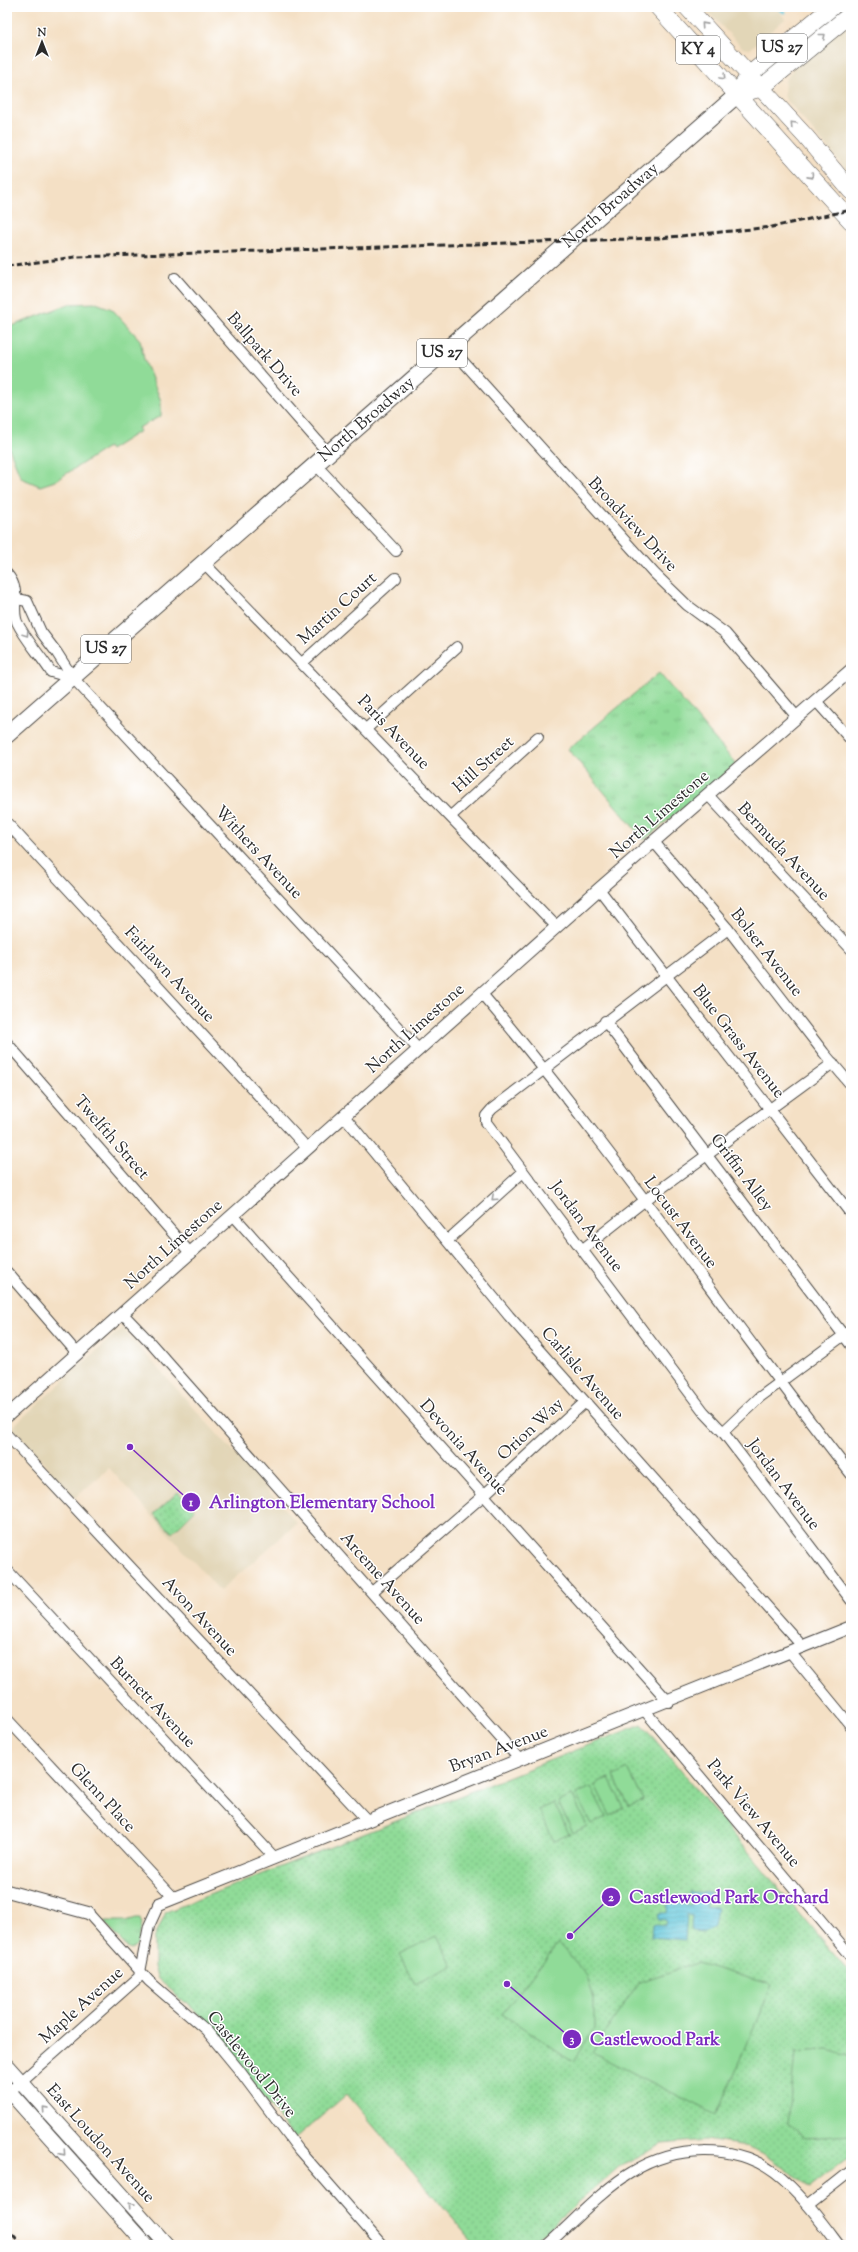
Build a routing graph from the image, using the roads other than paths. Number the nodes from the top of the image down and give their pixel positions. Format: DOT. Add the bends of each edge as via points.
graph roads {
  1 [pos="658,7"];
  2 [pos="687,7"];
  3 [pos="832,7"];
  4 [pos="851,14"];
  5 [pos="749,75"];
  6 [pos="761,88"];
  7 [pos="738,94"];
  8 [pos="851,191"];
  9 [pos="851,221"];
  10 [pos="175,278"];
  11 [pos="450,347"];
  12 [pos="329,454"];
  13 [pos="316,465"];
  14 [pos="396,551"];
  15 [pos="204,563"];
  16 [pos="7,574"];
  17 [pos="396,578"];
  18 [pos="17,598"];
  19 [pos="457,647"];
  20 [pos="302,663"];
  21 [pos="851,670"];
  22 [pos="73,678"];
  23 [pos="816,701"];
  24 [pos="797,717"];
  25 [pos="366,729"];
  26 [pos="7,735"];
  27 [pos="538,737"];
  28 [pos="851,740"];
  29 [pos="708,795"];
  30 [pos="452,816"];
  31 [pos="7,823"];
  32 [pos="654,842"];
  33 [pos="599,889"];
  34 [pos="558,926"];
  35 [pos="728,929"];
  36 [pos="851,949"];
  37 [pos="667,977"];
  38 [pos="482,994"];
  39 [pos="605,1021"];
  40 [pos="7,1043"];
  41 [pos="419,1050"];
  42 [pos="833,1063"];
  43 [pos="544,1070"];
  44 [pos="851,1085"];
  45 [pos="771,1110"];
  46 [pos="344,1116"];
  47 [pos="307,1148"];
  48 [pos="708,1156"];
  49 [pos="523,1172"];
  50 [pos="644,1201"];
  51 [pos="851,1214"];
  52 [pos="233,1215"];
  53 [pos="448,1240"];
  54 [pos="582,1249"];
  55 [pos="191,1254"];
  56 [pos="7,1272"];
  57 [pos="123,1314"];
  58 [pos="848,1333"];
  59 [pos="851,1345"];
  60 [pos="77,1353"];
  61 [pos="779,1382"];
  62 [pos="585,1402"];
  63 [pos="7,1416"];
  64 [pos="723,1432"];
  65 [pos="7,1435"];
  66 [pos="851,1474"];
  67 [pos="484,1495"];
  68 [pos="7,1570"];
  69 [pos="372,1592"];
  70 [pos="851,1600"];
  71 [pos="851,1627"];
  72 [pos="803,1647"];
  73 [pos="790,1652"];
  74 [pos="669,1702"];
  75 [pos="645,1711"];
  76 [pos="7,1719"];
  77 [pos="851,1726"];
  78 [pos="520,1760"];
  79 [pos="367,1820"];
  80 [pos="274,1857"];
  81 [pos="7,1892"];
  82 [pos="174,1898"];
  83 [pos="159,1904"];
  84 [pos="88,1913"];
  85 [pos="851,1956"];
  86 [pos="142,1972"];
  87 [pos="7,2066"];
  88 [pos="21,2082"];
  89 [pos="8,2092"];
  90 [pos="851,2171"];
  91 [pos="808,2206"];
  92 [pos="149,2225"];
  93 [pos="142,2241"];
  94 [pos="167,2245"];
  95 [pos="382,2245"];
  96 [pos="547,2245"];
  97 [pos="839,2245"];
  1 -- 7 [label="highway, KY 4, one-way"];
  5 -- 2 [label="highway, KY 4, one-way"];
  3 -- 5 [label="highway, North Broadway / US 27"];
  6 -- 4 [label="highway, US 27, one-way"];
  5 -- 6 [label="highway, KY 4"];
  5 -- 7 [label="highway, North Broadway / US 27"];
  6 -- 7 [label="highway, US 27"];
  8 -- 6 [label="highway, KY 4, one-way"];
  7 -- 9 [label="highway, KY 4, one-way"];
  7 -- 11 [label="main road, North Broadway / US 27"];
  10 -- 12 [label="street, Ballpark Drive"];
  11 -- 12 [label="main road, North Broadway / US 27"];
  11 -- 24 [label="street, Broadview Drive" via="654,573 687,605 725,634"];
  12 -- 13 [label="main road, North Broadway / US 27"];
  13 -- 14 [label="street"];
  13 -- 15 [label="main road, North Broadway / US 27"];
  15 -- 20 [label="street, Paris Avenue"];
  15 -- 22 [label="main road, North Broadway / US 27"];
  16 -- 18 [label="street"];
  17 -- 20 [label="street, Martin Court"];
  18 -- 22 [label="street, Withers Avenue" via="27,601 41,632"];
  18 -- 22 [label="street, one-way" via="17,622 51,672"];
  19 -- 25 [label="street"];
  20 -- 25 [label="street, Paris Avenue"];
  21 -- 23 [label="street, North Limestone"];
  22 -- 26 [label="main road, North Broadway / US 27"];
  22 -- 41 [label="street, Withers Avenue"];
  23 -- 24 [label="street, North Limestone"];
  23 -- 28 [label="street"];
  24 -- 29 [label="street, North Limestone"];
  25 -- 30 [label="street, Paris Avenue"];
  27 -- 30 [label="street, Hill Street"];
  29 -- 32 [label="street, North Limestone"];
  29 -- 36 [label="street, Bermuda Avenue"];
  30 -- 34 [label="street, Paris Avenue"];
  31 -- 47 [label="street, Fairlawn Avenue"];
  32 -- 33 [label="street, North Limestone"];
  32 -- 35 [label="street, Bolser Avenue"];
  33 -- 34 [label="street, North Limestone"];
  33 -- 37 [label="street, Blue Grass Avenue"];
  34 -- 38 [label="street, North Limestone"];
  35 -- 37 [label="street, Jordan Avenue"];
  35 -- 42 [label="street, Bolser Avenue"];
  37 -- 39 [label="street, Jordan Avenue"];
  37 -- 45 [label="street, Blue Grass Avenue"];
  38 -- 41 [label="street, North Limestone"];
  38 -- 43 [label="street, Locust Avenue"];
  39 -- 43 [label="street, Jordan Avenue"];
  39 -- 48 [label="street, Griffin Alley"];
  40 -- 55 [label="street, Twelfth Street"];
  41 -- 46 [label="street, North Limestone"];
  42 -- 44 [label="street, Bolser Avenue"];
  42 -- 45 [label="street"];
  43 -- 49 [label="street, Jordan Avenue" via="486,1116 486,1122 491,1130"];
  43 -- 50 [label="street, Locust Avenue"];
  45 -- 48 [label="street"];
  45 -- 51 [label="street, Blue Grass Avenue"];
  46 -- 47 [label="street, North Limestone"];
  46 -- 53 [label="street, Carlisle Avenue"];
  47 -- 52 [label="street, North Limestone"];
  48 -- 50 [label="street"];
  48 -- 58 [label="street, Griffin Alley"];
  49 -- 53 [label="street, one-way"];
  49 -- 54 [label="street, Jordan Avenue"];
  50 -- 54 [label="street"];
  50 -- 61 [label="street, Locust Avenue"];
  52 -- 55 [label="street, North Limestone"];
  52 -- 67 [label="street, Devonia Avenue"];
  53 -- 62 [label="street, Carlisle Avenue" via="509,1316"];
  54 -- 64 [label="street, Jordan Avenue" via="704,1412"];
  55 -- 57 [label="street, North Limestone"];
  56 -- 60 [label="street"];
  57 -- 60 [label="street, North Limestone"];
  57 -- 69 [label="street, Arceme Avenue"];
  58 -- 59 [label="street, Griffin Alley"];
  58 -- 61 [label="street"];
  60 -- 63 [label="street, North Limestone"];
  61 -- 64 [label="street"];
  61 -- 66 [label="street, Locust Avenue"];
  62 -- 67 [label="street, Orion Way"];
  62 -- 72 [label="street, Carlisle Avenue"];
  64 -- 70 [label="street, Jordan Avenue"];
  65 -- 79 [label="street, Avon Avenue"];
  67 -- 69 [label="street, Orion Way"];
  67 -- 74 [label="street, Devonia Avenue"];
  68 -- 80 [label="street, Burnett Avenue"];
  69 -- 78 [label="street, Arceme Avenue"];
  71 -- 72 [label="street, Bryan Avenue"];
  72 -- 73 [label="street, Bryan Avenue"];
  73 -- 74 [label="street, Bryan Avenue"];
  73 -- 77 [label="street"];
  74 -- 75 [label="street, Bryan Avenue"];
  75 -- 78 [label="street, Bryan Avenue"];
  75 -- 85 [label="street, Park View Avenue"];
  76 -- 82 [label="street, Glenn Place"];
  78 -- 79 [label="street, Bryan Avenue"];
  79 -- 80 [label="street, Bryan Avenue"];
  80 -- 82 [label="street, Bryan Avenue"];
  81 -- 84 [label="street"];
  82 -- 83 [label="street, Bryan Avenue"];
  83 -- 86 [label="street, Maple Avenue" via="149,1926"];
  84 -- 86 [label="street, Castlewood Drive"];
  86 -- 88 [label="street, Maple Avenue" via="134,1982"];
  86 -- 95 [label="street, Castlewood Drive" via="206,2030 299,2150"];
  87 -- 88 [label="main road, East Loudon Avenue"];
  88 -- 89 [label="street, Maple Avenue"];
  92 -- 88 [label="main road, East Loudon Avenue, one-way"];
  89 -- 93 [label="main road, East Loudon Avenue, one-way"];
  90 -- 91 [label="street"];
  91 -- 96 [label="street" via="774,2173 762,2166 732,2155 692,2150 652,2161 630,2172"];
  91 -- 97 [label="street"];
  92 -- 93 [label="street"];
  92 -- 94 [label="main road, East Loudon Avenue"];
}
